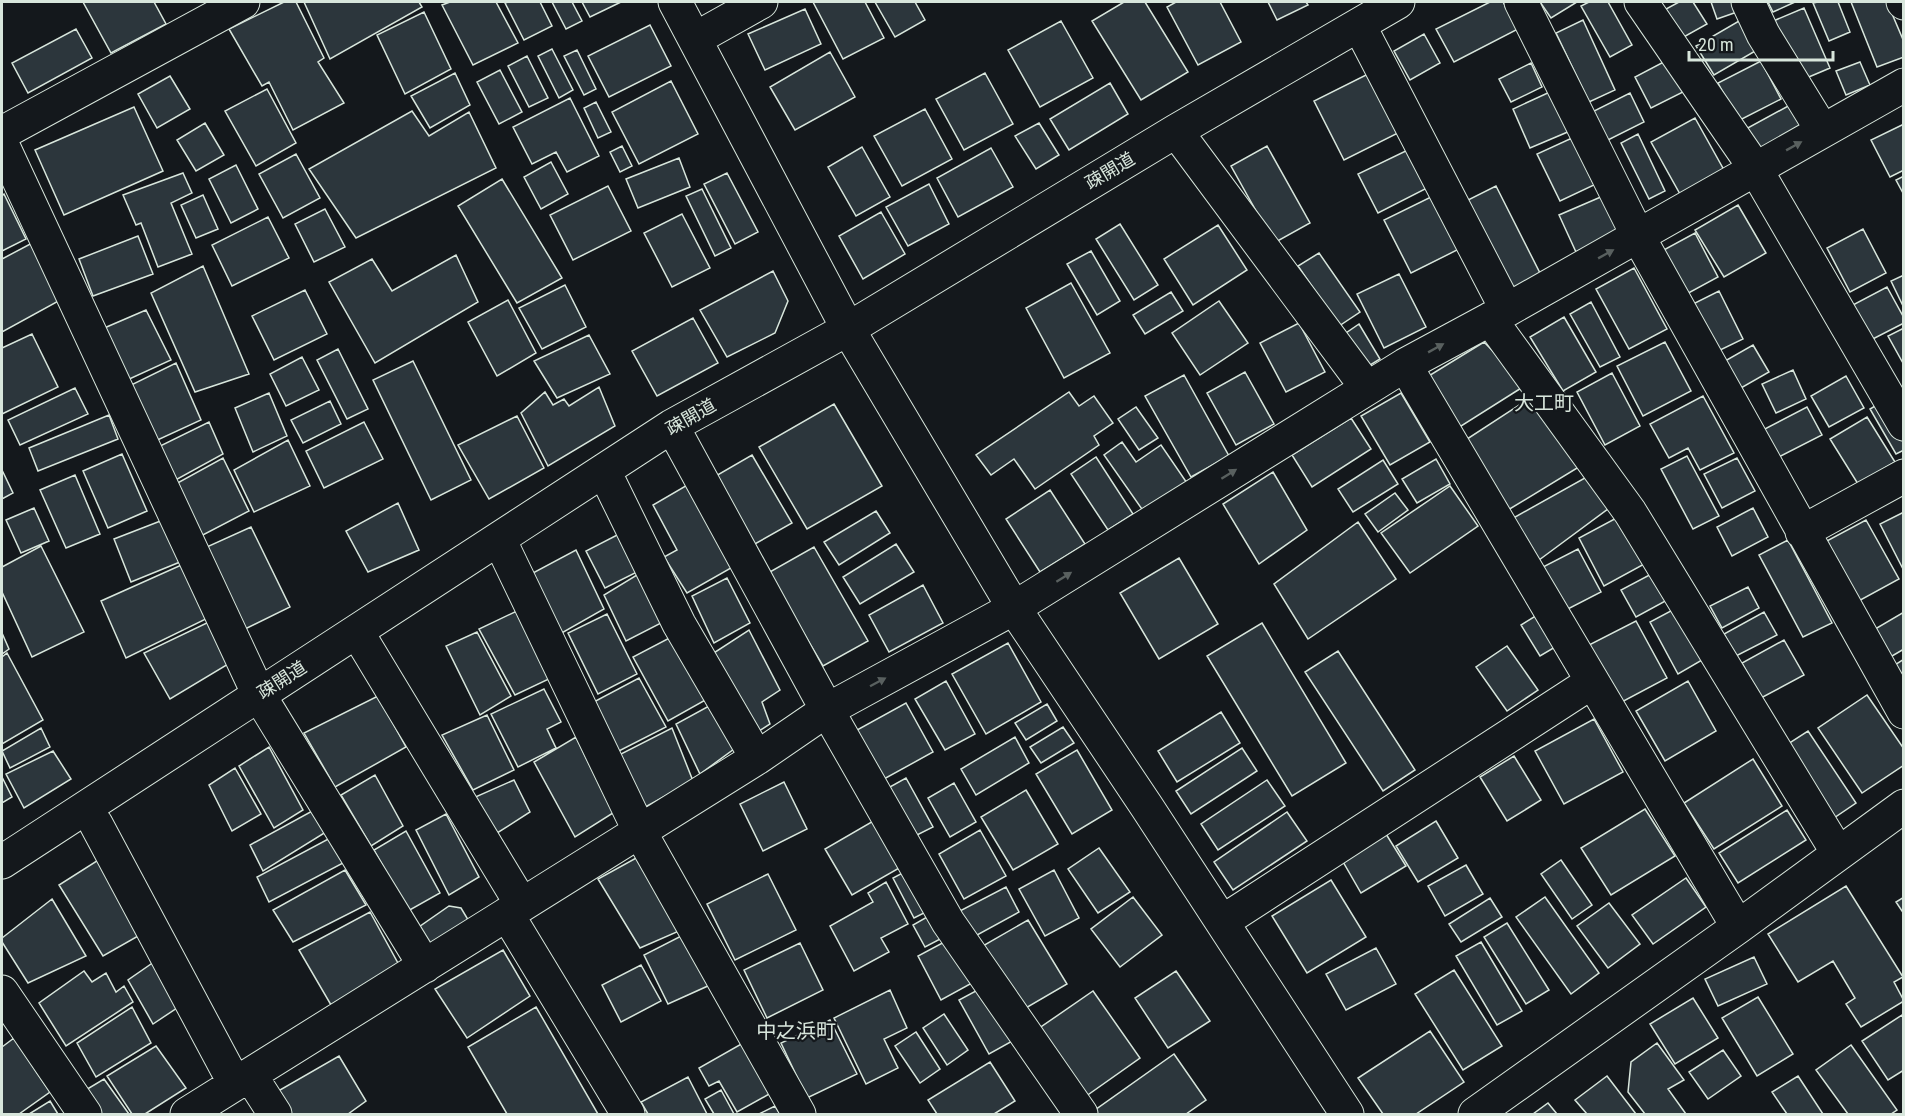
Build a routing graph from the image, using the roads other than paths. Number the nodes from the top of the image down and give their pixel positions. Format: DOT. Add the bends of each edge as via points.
graph roads {
  1 [pos="243,2"];
  2 [pos="675,2"];
  3 [pos="761,2"];
  4 [pos="1398,2"];
  5 [pos="1521,2"];
  6 [pos="1641,2"];
  7 [pos="1748,2"];
  8 [pos="1359,25"];
  9 [pos="695,39"];
  10 [pos="1904,84"];
  11 [pos="1822,130"];
  12 [pos="1176,131"];
  13 [pos="2,134"];
  14 [pos="2,144"];
  15 [pos="1755,168"];
  16 [pos="1638,236"];
  17 [pos="1498,314"];
  18 [pos="848,329"];
  19 [pos="1405,365"];
  20 [pos="1367,388"];
  21 [pos="1904,424"];
  22 [pos="672,426"];
  23 [pos="604,471"];
  24 [pos="1904,477"];
  25 [pos="1802,532"];
  26 [pos="499,539"];
  27 [pos="1014,608"];
  28 [pos="357,632"];
  29 [pos="1592,682"];
  30 [pos="259,695"];
  31 [pos="827,710"];
  32 [pos="1904,712"];
  33 [pos="757,758"];
  34 [pos="1904,806"];
  35 [pos="96,824"];
  36 [pos="640,832"];
  37 [pos="1838,853"];
  38 [pos="2,862"];
  39 [pos="514,910"];
  40 [pos="1222,922"];
  41 [pos="1738,927"];
  42 [pos="425,966"];
  43 [pos="2,992"];
  44 [pos="243,1080"];
  45 [pos="85,1114"];
  46 [pos="187,1114"];
  47 [pos="275,1114"];
  48 [pos="628,1114"];
  49 [pos="799,1114"];
  50 [pos="1081,1114"];
  51 [pos="1347,1114"];
  52 [pos="1475,1114"];
  1 -- 13 [label="street"];
  2 -- 9 [label="street"];
  3 -- 9 [label="street"];
  4 -- 8 [label="street, 疎開道"];
  5 -- 16 [label="street"];
  6 -- 15 [label="street"];
  7 -- 11 [label="street" via="1763,34"];
  8 -- 12 [label="street, 疎開道"];
  8 -- 17 [label="street"];
  9 -- 18 [label="street"];
  10 -- 11 [label="street"];
  15 -- 11 [label="street, one-way"];
  12 -- 18 [label="street, 疎開道"];
  12 -- 20 [label="street"];
  14 -- 30 [label="street"];
  15 -- 16 [label="street"];
  15 -- 21 [label="street"];
  17 -- 16 [label="street, one-way"];
  16 -- 25 [label="street"];
  19 -- 17 [label="street, one-way"];
  17 -- 37 [label="street" via="1630,512"];
  18 -- 22 [label="street, 疎開道"];
  18 -- 27 [label="street"];
  19 -- 20 [label="street"];
  19 -- 29 [label="street"];
  27 -- 20 [label="street, one-way"];
  22 -- 23 [label="street, 疎開道"];
  22 -- 31 [label="street"];
  23 -- 26 [label="street, 疎開道"];
  23 -- 33 [label="street" via="679,624"];
  24 -- 25 [label="street"];
  25 -- 32 [label="street"];
  26 -- 28 [label="street, 疎開道"];
  26 -- 36 [label="street"];
  31 -- 27 [label="street, one-way"];
  27 -- 40 [label="street"];
  28 -- 30 [label="street, 疎開道"];
  28 -- 39 [label="street"];
  29 -- 40 [label="street"];
  29 -- 41 [label="street"];
  30 -- 38 [label="street, 疎開道"];
  30 -- 42 [label="street"];
  31 -- 33 [label="street"];
  31 -- 50 [label="street" via="948,922"];
  33 -- 36 [label="street"];
  34 -- 37 [label="street"];
  35 -- 44 [label="street"];
  36 -- 39 [label="street"];
  36 -- 49 [label="street"];
  37 -- 41 [label="street"];
  39 -- 42 [label="street"];
  39 -- 48 [label="street"];
  40 -- 51 [label="street"];
  41 -- 52 [label="street"];
  42 -- 44 [label="street"];
  43 -- 45 [label="street"];
  44 -- 46 [label="street"];
  44 -- 47 [label="street"];
}
